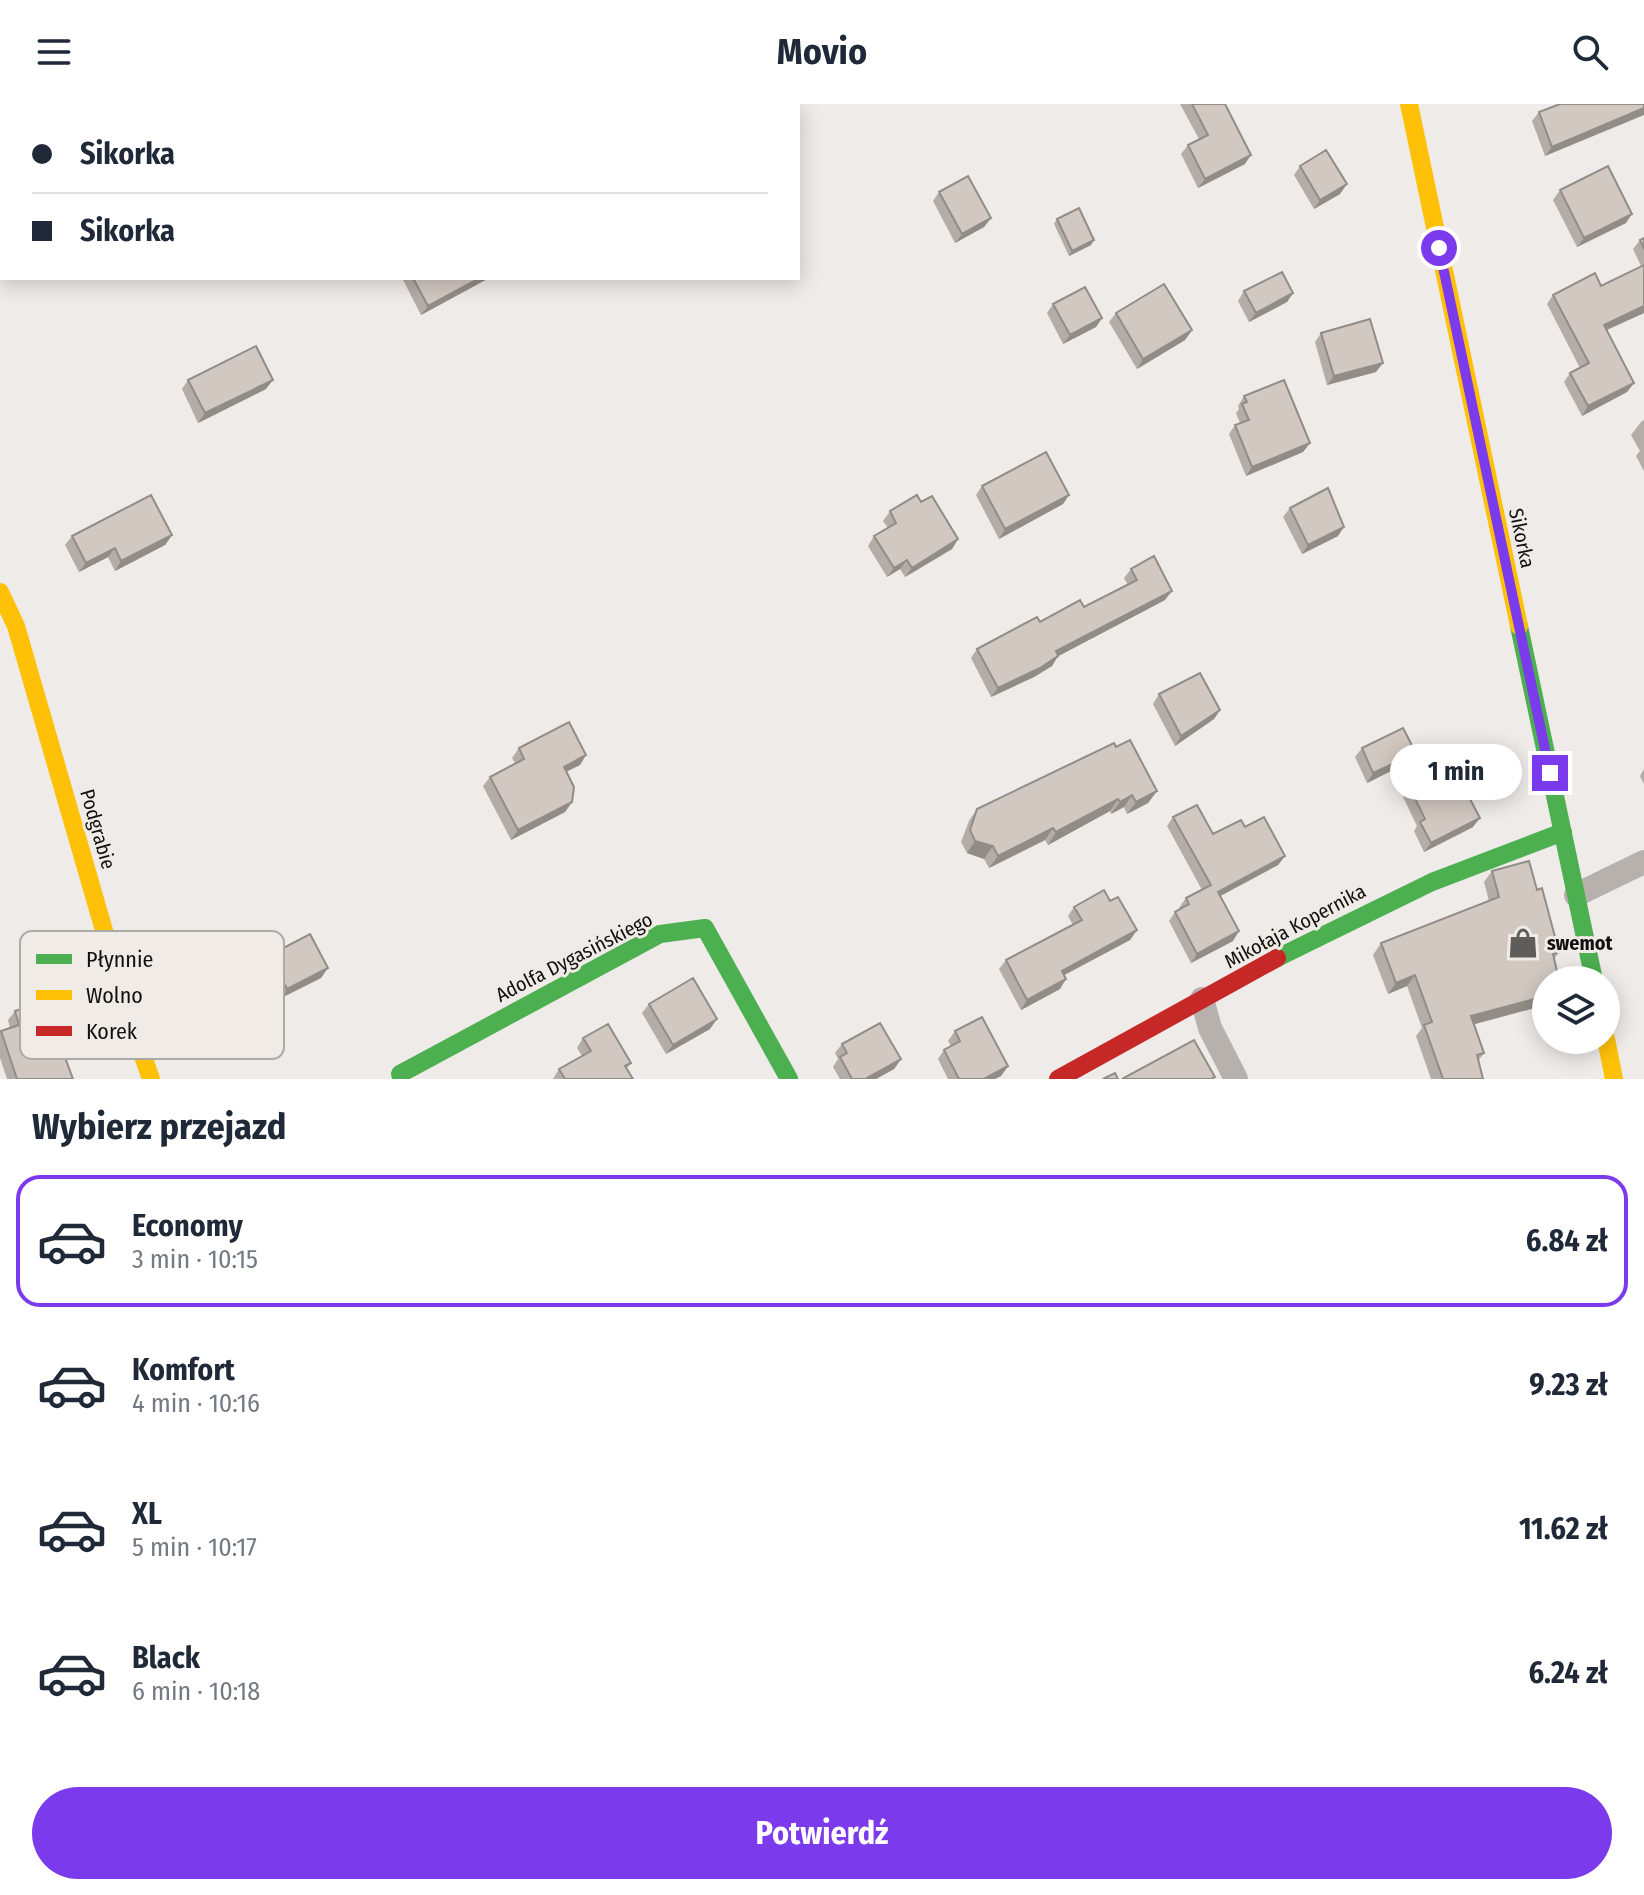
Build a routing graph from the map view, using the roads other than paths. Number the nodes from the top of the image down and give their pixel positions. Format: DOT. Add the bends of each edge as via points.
graph roads {
  1 [pos="1409,104"];
  2 [pos="0,592"];
  3 [pos="1563,832"];
  4 [pos="1644,862"];
  5 [pos="1576,895"];
  6 [pos="104,931"];
  7 [pos="1591,966"];
  8 [pos="1202,999"];
  9 [pos="1609,1054"];
  10 [pos="144,1059"];
  11 [pos="400,1074"];
  12 [pos="151,1079"];
  13 [pos="789,1079"];
  14 [pos="1058,1079"];
  15 [pos="1236,1079"];
  16 [pos="1614,1079"];
  1 -- 3 [label="street, Sikorka"];
  2 -- 6 [label="street, Podgrabie" via="16,626"];
  3 -- 5 [label="street, Sikorka"];
  3 -- 8 [label="street, Mikołaja Kopernika" via="1418,887"];
  4 -- 5 [label="street"];
  5 -- 7 [label="street, Sikorka"];
  8 -- 14 [label="street, Mikołaja Kopernika"];
  8 -- 15 [label="street"];
  9 -- 16 [label="street"];
  10 -- 12 [label="street, Podgrabie"];
  11 -- 13 [label="street, Adolfa Dygasińskiego" via="660,934 705,928"];
}
